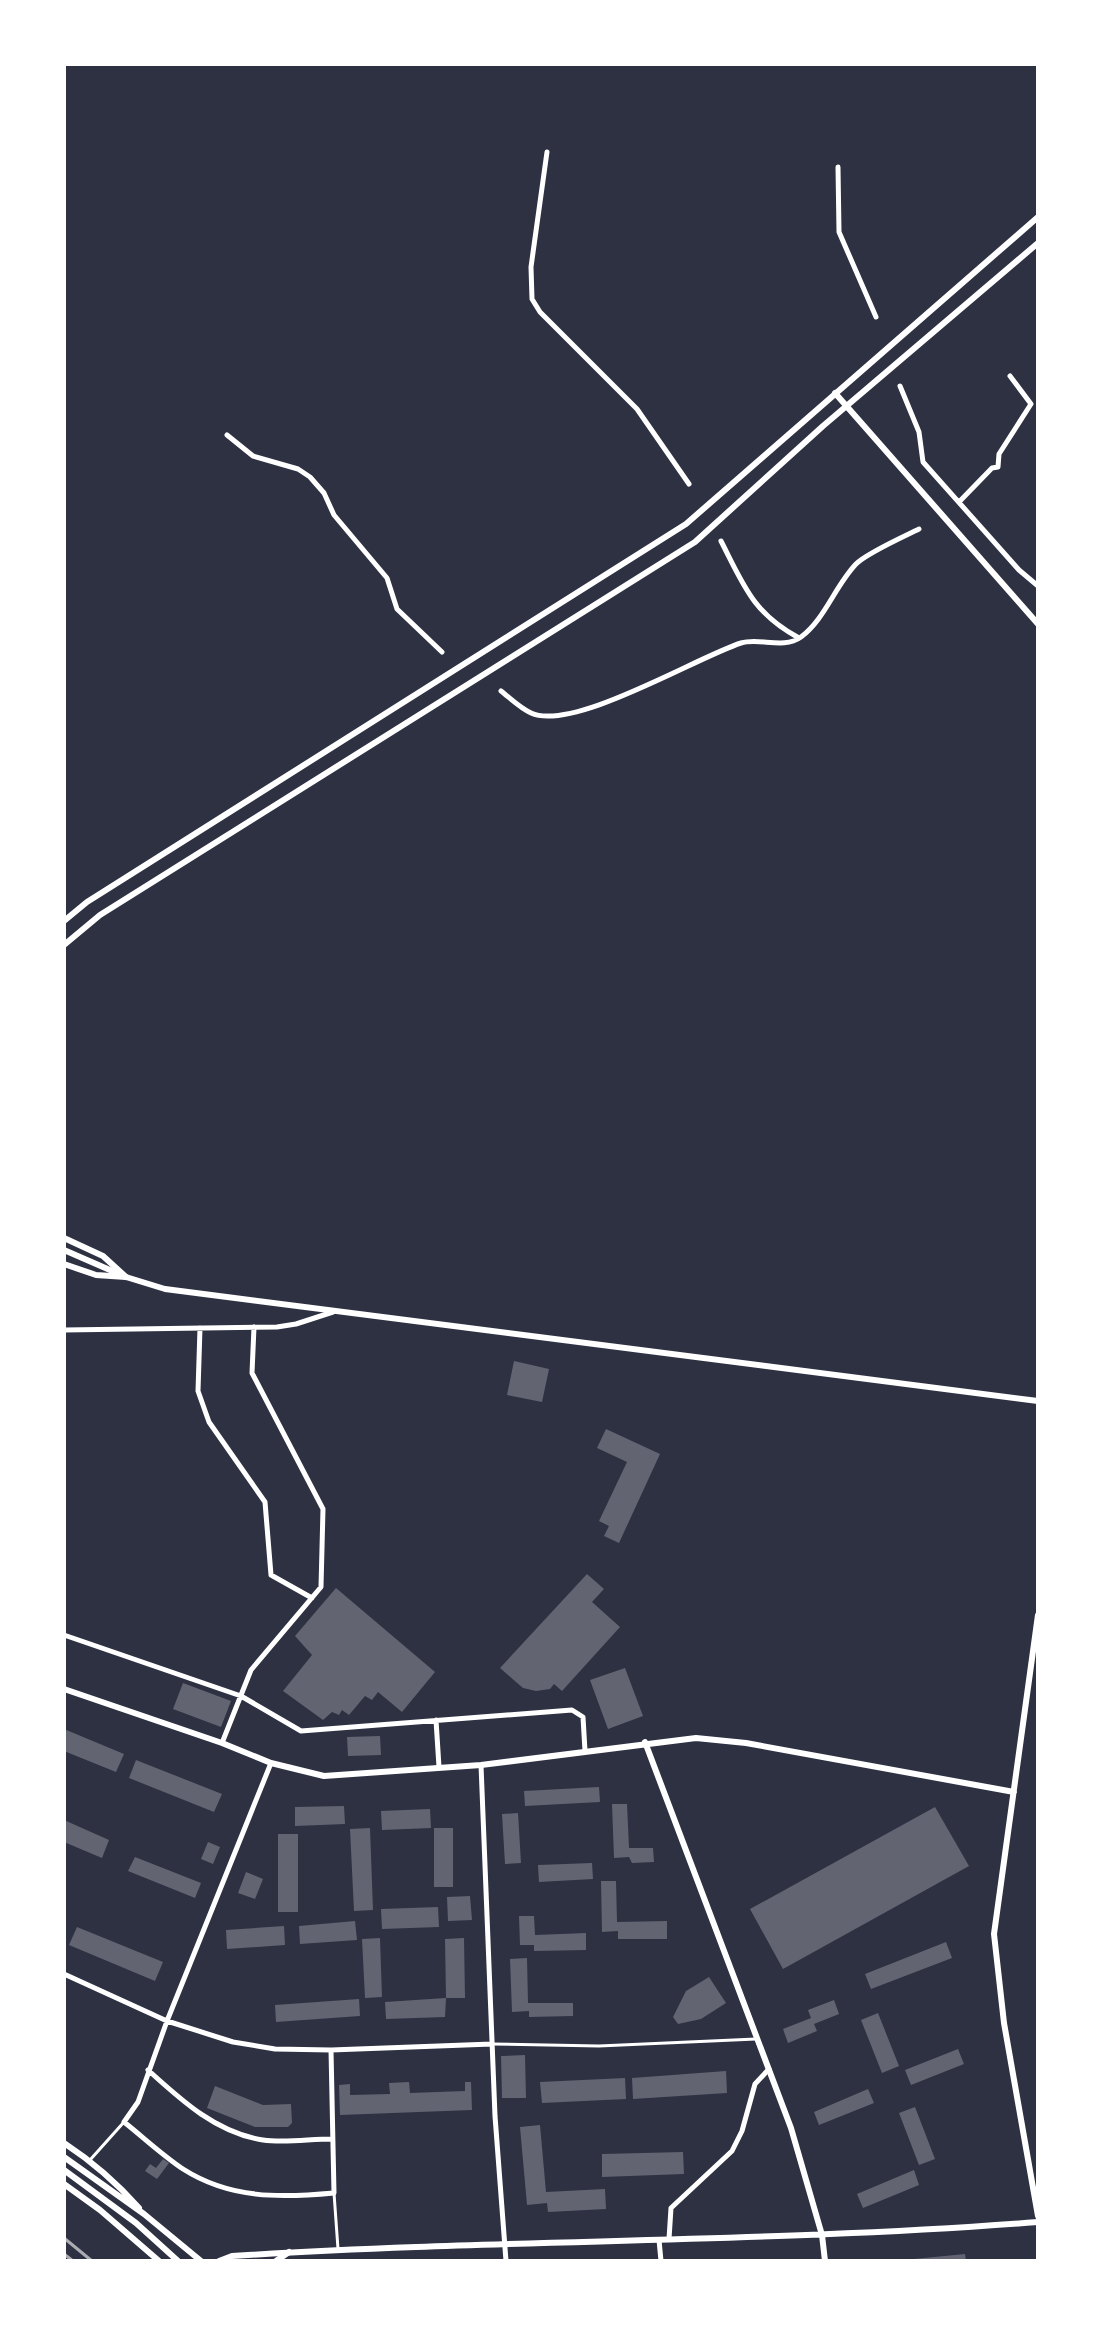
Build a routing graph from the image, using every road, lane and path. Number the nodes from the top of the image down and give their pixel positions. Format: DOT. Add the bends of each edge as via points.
graph roads {
  1 [pos="547,152"];
  2 [pos="838,167"];
  3 [pos="1038,217"];
  4 [pos="1038,243"];
  5 [pos="876,317"];
  6 [pos="1010,376"];
  7 [pos="900,386"];
  8 [pos="835,393"];
  9 [pos="846,406"];
  10 [pos="227,435"];
  11 [pos="689,484"];
  12 [pos="960,501"];
  13 [pos="919,529"];
  14 [pos="721,541"];
  15 [pos="1038,586"];
  16 [pos="1038,624"];
  17 [pos="800,638"];
  18 [pos="442,652"];
  19 [pos="501,691"];
  20 [pos="64,921"];
  21 [pos="64,945"];
  22 [pos="64,1238"];
  23 [pos="64,1250"];
  24 [pos="64,1264"];
  25 [pos="126,1277"];
  26 [pos="333,1312"];
  27 [pos="254,1327"];
  28 [pos="200,1328"];
  29 [pos="64,1330"];
  30 [pos="1038,1401"];
  31 [pos="312,1598"];
  32 [pos="1038,1615"];
  33 [pos="64,1635"];
  34 [pos="64,1689"];
  35 [pos="241,1696"];
  36 [pos="436,1720"];
  37 [pos="645,1742"];
  38 [pos="222,1743"];
  39 [pos="585,1751"];
  40 [pos="271,1763"];
  41 [pos="481,1765"];
  42 [pos="439,1767"];
  43 [pos="1014,1792"];
  44 [pos="64,1974"];
  45 [pos="167,2021"];
  46 [pos="757,2039"];
  47 [pos="492,2044"];
  48 [pos="331,2050"];
  49 [pos="769,2069"];
  50 [pos="148,2070"];
  51 [pos="124,2122"];
  52 [pos="332,2139"];
  53 [pos="64,2143"];
  54 [pos="64,2157"];
  55 [pos="90,2160"];
  56 [pos="64,2170"];
  57 [pos="64,2184"];
  58 [pos="334,2193"];
  59 [pos="144,2214"];
  60 [pos="1038,2219"];
  61 [pos="822,2235"];
  62 [pos="669,2239"];
  63 [pos="659,2240"];
  64 [pos="504,2244"];
  65 [pos="338,2249"];
  66 [pos="289,2252"];
  67 [pos="159,2261"];
  68 [pos="178,2261"];
  69 [pos="201,2261"];
  70 [pos="219,2261"];
  71 [pos="276,2261"];
  72 [pos="506,2261"];
  73 [pos="661,2261"];
  74 [pos="825,2261"];
  1 -- 11 [label="street" via="531,267 532,299 637,409"];
  2 -- 5 [label="street" via="839,232"];
  3 -- 8 [label="street"];
  4 -- 9 [label="street"];
  6 -- 12 [label="street" via="1031,404 999,454 998,467"];
  7 -- 12 [label="street" via="919,432 923,462"];
  8 -- 9 [label="street"];
  8 -- 20 [label="street" via="686,524"];
  9 -- 16 [label="street"];
  9 -- 21 [label="street" via="695,542 100,915"];
  10 -- 18 [label="street" via="253,456 310,477 387,578 397,609"];
  12 -- 15 [label="street"];
  13 -- 17 [label="street" via="856,563"];
  14 -- 17 [label="street" via="751,600 774,624"];
  17 -- 19 [label="street" via="784,643 746,641 708,654 624,697 556,716 530,712"];
  22 -- 25 [label="street" via="103,1256"];
  23 -- 25 [label="street"];
  24 -- 25 [label="street" via="96,1275"];
  25 -- 26 [label="street" via="165,1289"];
  26 -- 27 [label="street" via="296,1324"];
  26 -- 30 [label="street"];
  27 -- 28 [label="street"];
  27 -- 31 [label="street" via="252,1373 323,1509 321,1587"];
  28 -- 29 [label="street"];
  28 -- 31 [label="street" via="198,1391 209,1422 265,1502 271,1575"];
  31 -- 35 [label="street" via="251,1670"];
  32 -- 43 [label="street"];
  33 -- 35 [label="street"];
  34 -- 38 [label="street"];
  35 -- 36 [label="street" via="301,1731"];
  35 -- 38 [label="street"];
  36 -- 39 [label="street" via="572,1710 583,1717"];
  36 -- 42 [label="street"];
  37 -- 39 [label="street"];
  37 -- 43 [label="street" via="696,1738 746,1743"];
  37 -- 46 [label="street"];
  38 -- 40 [label="street"];
  39 -- 41 [label="street"];
  40 -- 42 [label="street" via="324,1776"];
  40 -- 45 [label="street"];
  41 -- 42 [label="street"];
  41 -- 47 [label="street"];
  43 -- 60 [label="street" via="994,1934"];
  44 -- 45 [label="street"];
  45 -- 48 [label="street" via="261,2047"];
  45 -- 50 [label="street"];
  46 -- 47 [label="street" via="599,2046"];
  46 -- 49 [label="street"];
  47 -- 48 [label="street"];
  47 -- 64 [label="street"];
  48 -- 52 [label="street"];
  49 -- 61 [label="street"];
  49 -- 62 [label="street" via="755,2084 732,2151 671,2208"];
  50 -- 51 [label="street" via="138,2102"];
  50 -- 52 [label="street" via="230,2133 266,2141"];
  51 -- 55 [label="street"];
  51 -- 58 [label="street" via="182,2168 217,2187 269,2196"];
  52 -- 58 [label="street"];
  53 -- 55 [label="street"];
  54 -- 59 [label="street"];
  55 -- 59 [label="street"];
  56 -- 68 [label="street"];
  57 -- 67 [label="street"];
  58 -- 65 [label="street"];
  59 -- 69 [label="street"];
  60 -- 61 [label="street"];
  61 -- 62 [label="street"];
  61 -- 74 [label="street"];
  62 -- 63 [label="street"];
  63 -- 64 [label="street"];
  63 -- 73 [label="street"];
  64 -- 65 [label="street"];
  64 -- 72 [label="street"];
  65 -- 66 [label="street"];
  66 -- 70 [label="street"];
  66 -- 71 [label="street"];
}
